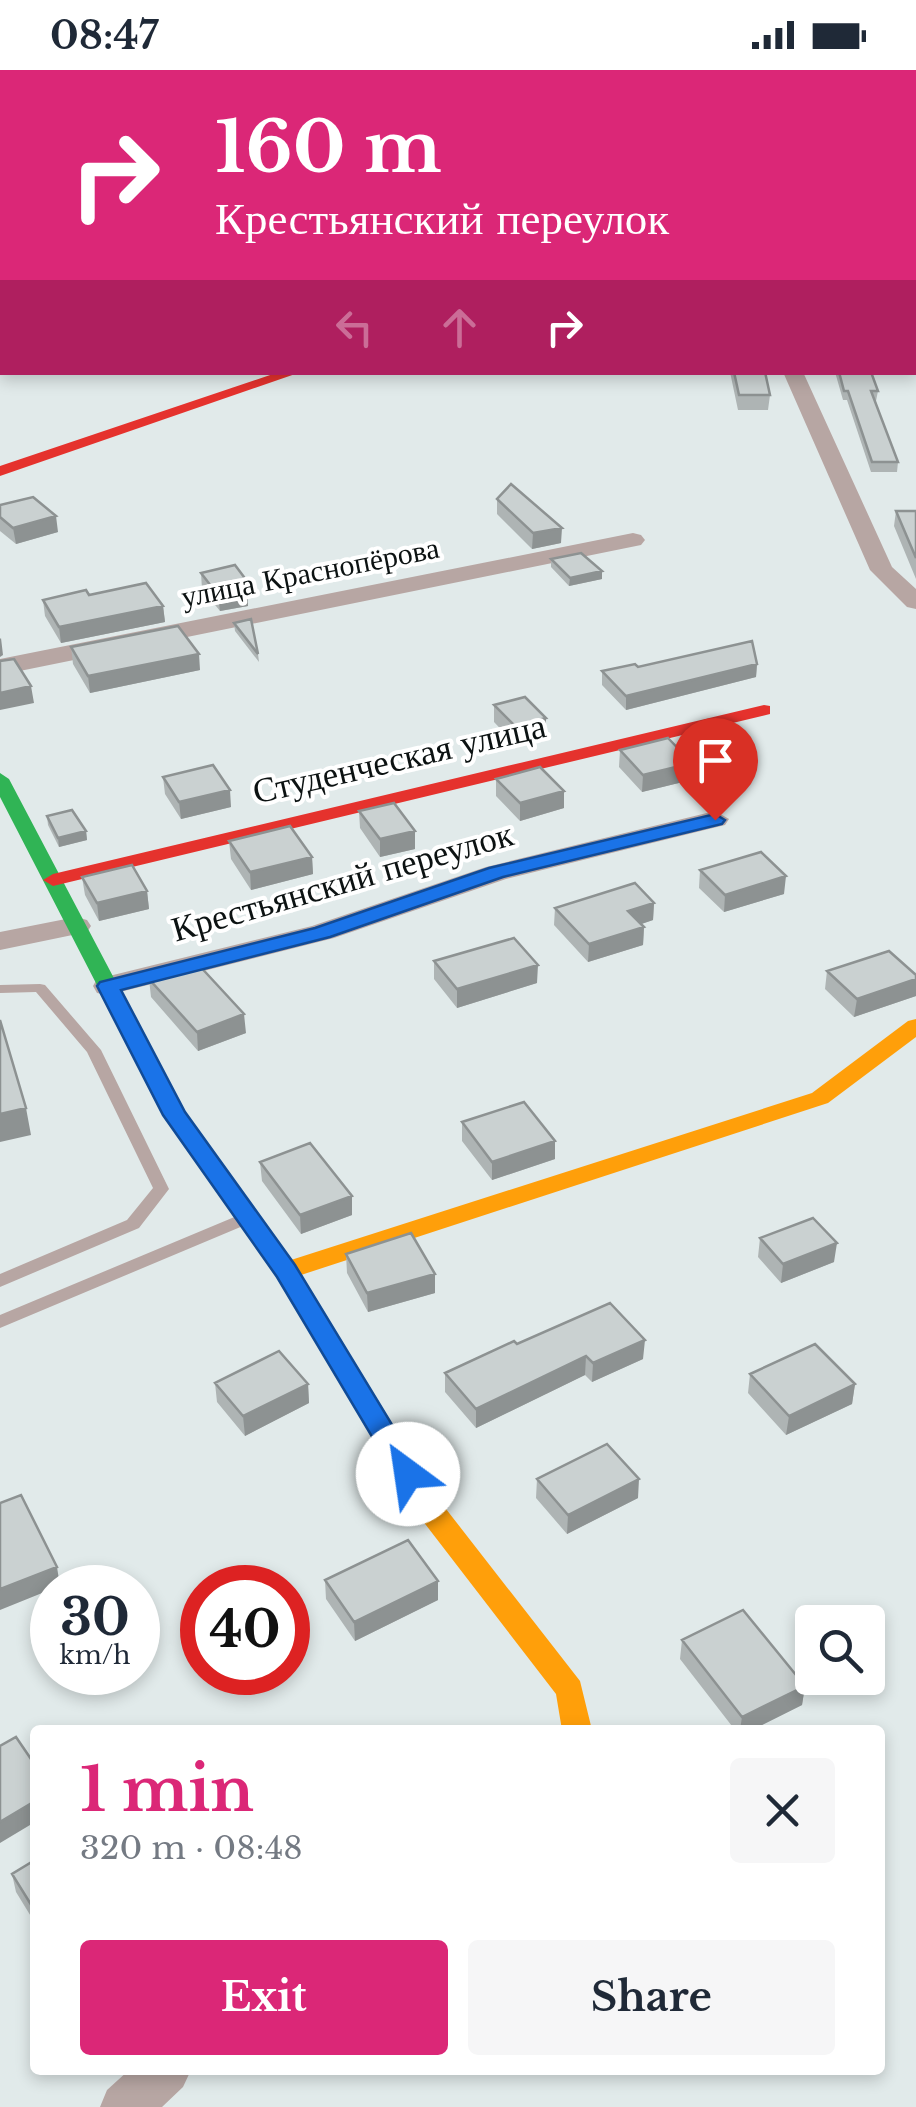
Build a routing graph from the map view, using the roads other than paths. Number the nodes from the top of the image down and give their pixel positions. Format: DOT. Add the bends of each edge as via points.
graph roads {
  1 [pos="285,375"];
  2 [pos="794,375"];
  3 [pos="0,471"];
  4 [pos="633,540"];
  5 [pos="916,602"];
  6 [pos="0,668"];
  7 [pos="764,710"];
  8 [pos="0,778"];
  9 [pos="715,820"];
  10 [pos="52,880"];
  11 [pos="76,926"];
  12 [pos="0,941"];
  13 [pos="108,986"];
  14 [pos="0,989"];
  15 [pos="916,1026"];
  16 [pos="248,1217"];
  17 [pos="286,1271"];
  18 [pos="0,1281"];
  19 [pos="0,1322"];
  20 [pos="575,1725"];
  21 [pos="161,2075"];
  22 [pos="126,2107"];
  1 -- 3 [label="street"];
  2 -- 5 [label="street" via="882,570"];
  4 -- 6 [label="street, улица Краснопёрова"];
  7 -- 10 [label="street, Студенческая улица"];
  8 -- 10 [label="street"];
  9 -- 13 [label="street, Крестьянский переулок" via="496,872 323,932"];
  10 -- 11 [label="street"];
  11 -- 12 [label="street"];
  11 -- 13 [label="street"];
  13 -- 16 [label="street" via="175,1115"];
  14 -- 18 [label="lane" via="40,988 94,1050 161,1189 133,1224"];
  15 -- 17 [label="street" via="820,1098"];
  16 -- 17 [label="street"];
  16 -- 19 [label="lane"];
  17 -- 20 [label="street" via="429,1508 570,1690"];
  21 -- 22 [label="street"];
}
